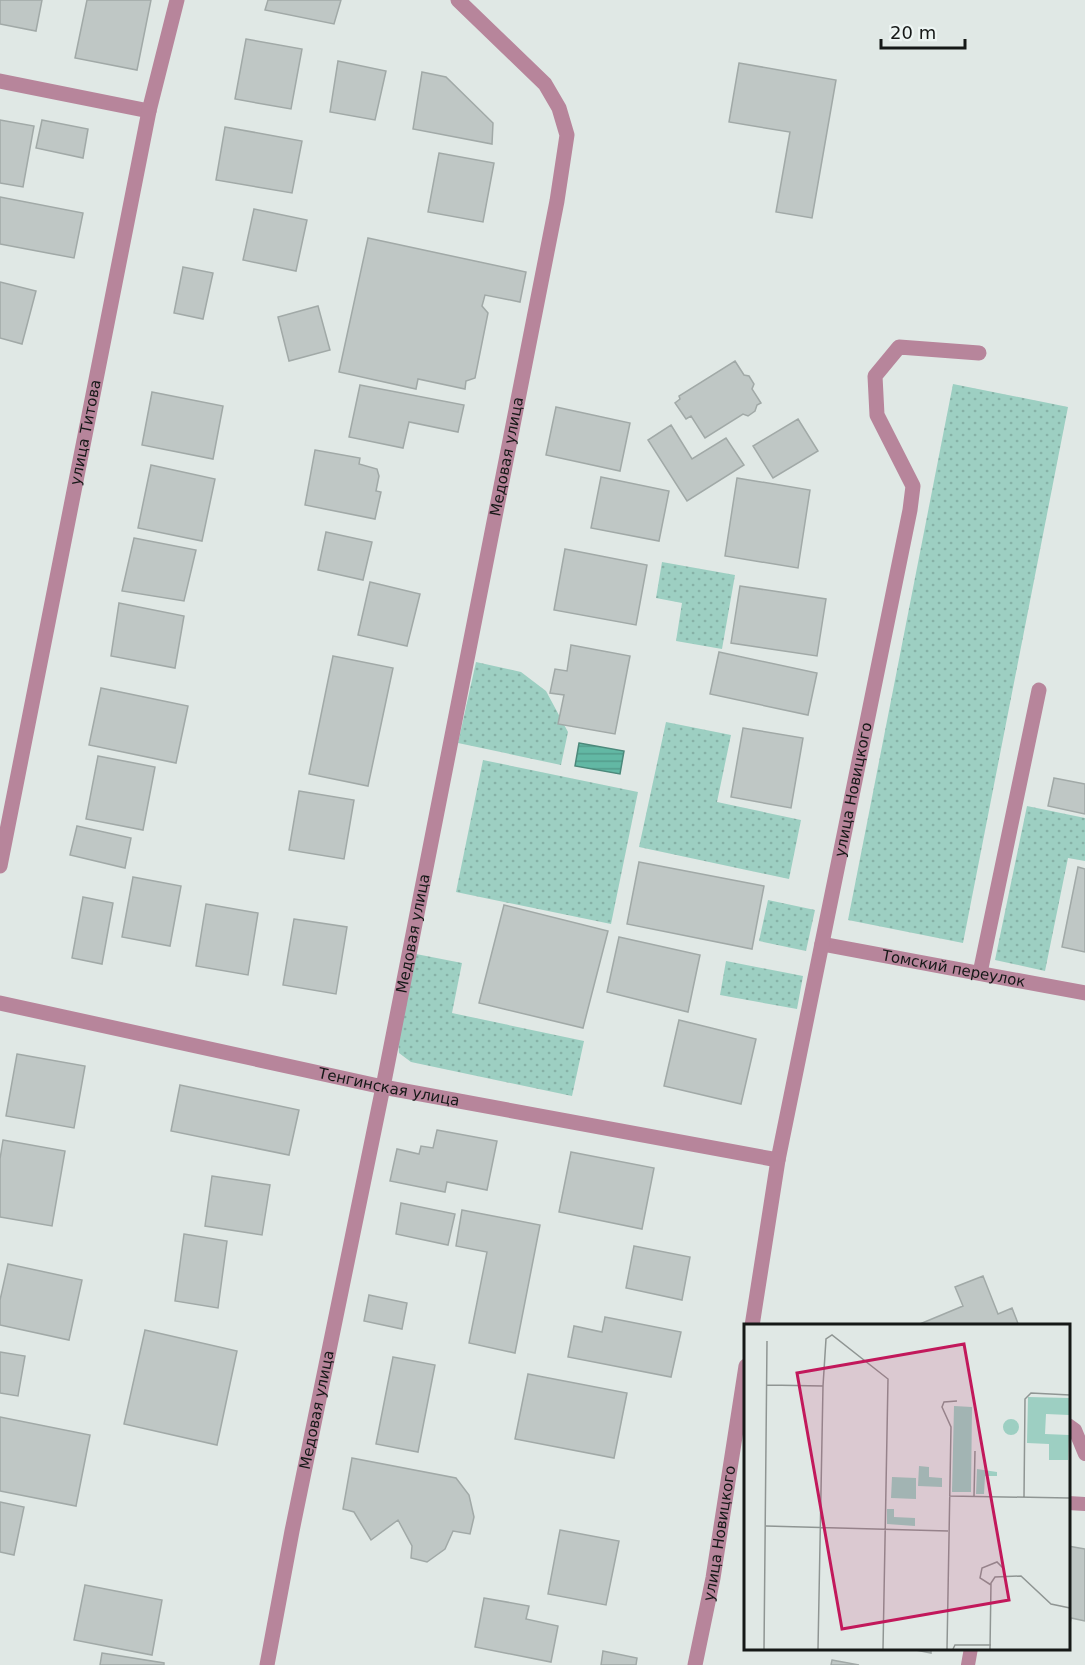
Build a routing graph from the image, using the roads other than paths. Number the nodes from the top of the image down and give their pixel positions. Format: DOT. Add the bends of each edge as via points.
graph roads {
  1 [pos="177,0"];
  2 [pos="458,0"];
  3 [pos="0,81"];
  4 [pos="149,111"];
  5 [pos="979,353"];
  6 [pos="1039,690"];
  7 [pos="0,866"];
  8 [pos="822,944"];
  9 [pos="980,973"];
  10 [pos="1085,993"];
  11 [pos="0,1003"];
  12 [pos="383,1087"];
  13 [pos="778,1160"];
  14 [pos="752,1324"];
  15 [pos="744,1379"];
  16 [pos="1070,1426"];
  17 [pos="1085,1454"];
  18 [pos="971,1650"];
  19 [pos="267,1665"];
  20 [pos="695,1665"];
  21 [pos="968,1665"];
  1 -- 4 [label="street, улица Титова"];
  2 -- 12 [label="street, Медовая улица" via="545,84 559,108 567,135"];
  3 -- 4 [label="street"];
  4 -- 7 [label="street, улица Титова"];
  5 -- 8 [label="street, улица Новицкого" via="898,347 875,376 877,415 912,486 910,510"];
  6 -- 9 [label="street"];
  8 -- 9 [label="street, Томский переулок"];
  8 -- 13 [label="street, улица Новицкого"];
  9 -- 10 [label="street, Томский переулок"];
  11 -- 12 [label="street, Тенгинская улица"];
  12 -- 13 [label="street, Тенгинская улица"];
  12 -- 19 [label="street, Медовая улица"];
  13 -- 14 [label="street, улица Новицкого"];
  15 -- 20 [label="street, улица Новицкого" via="713,1578"];
  16 -- 17 [label="lane"];
  18 -- 21 [label="lane"];
}
